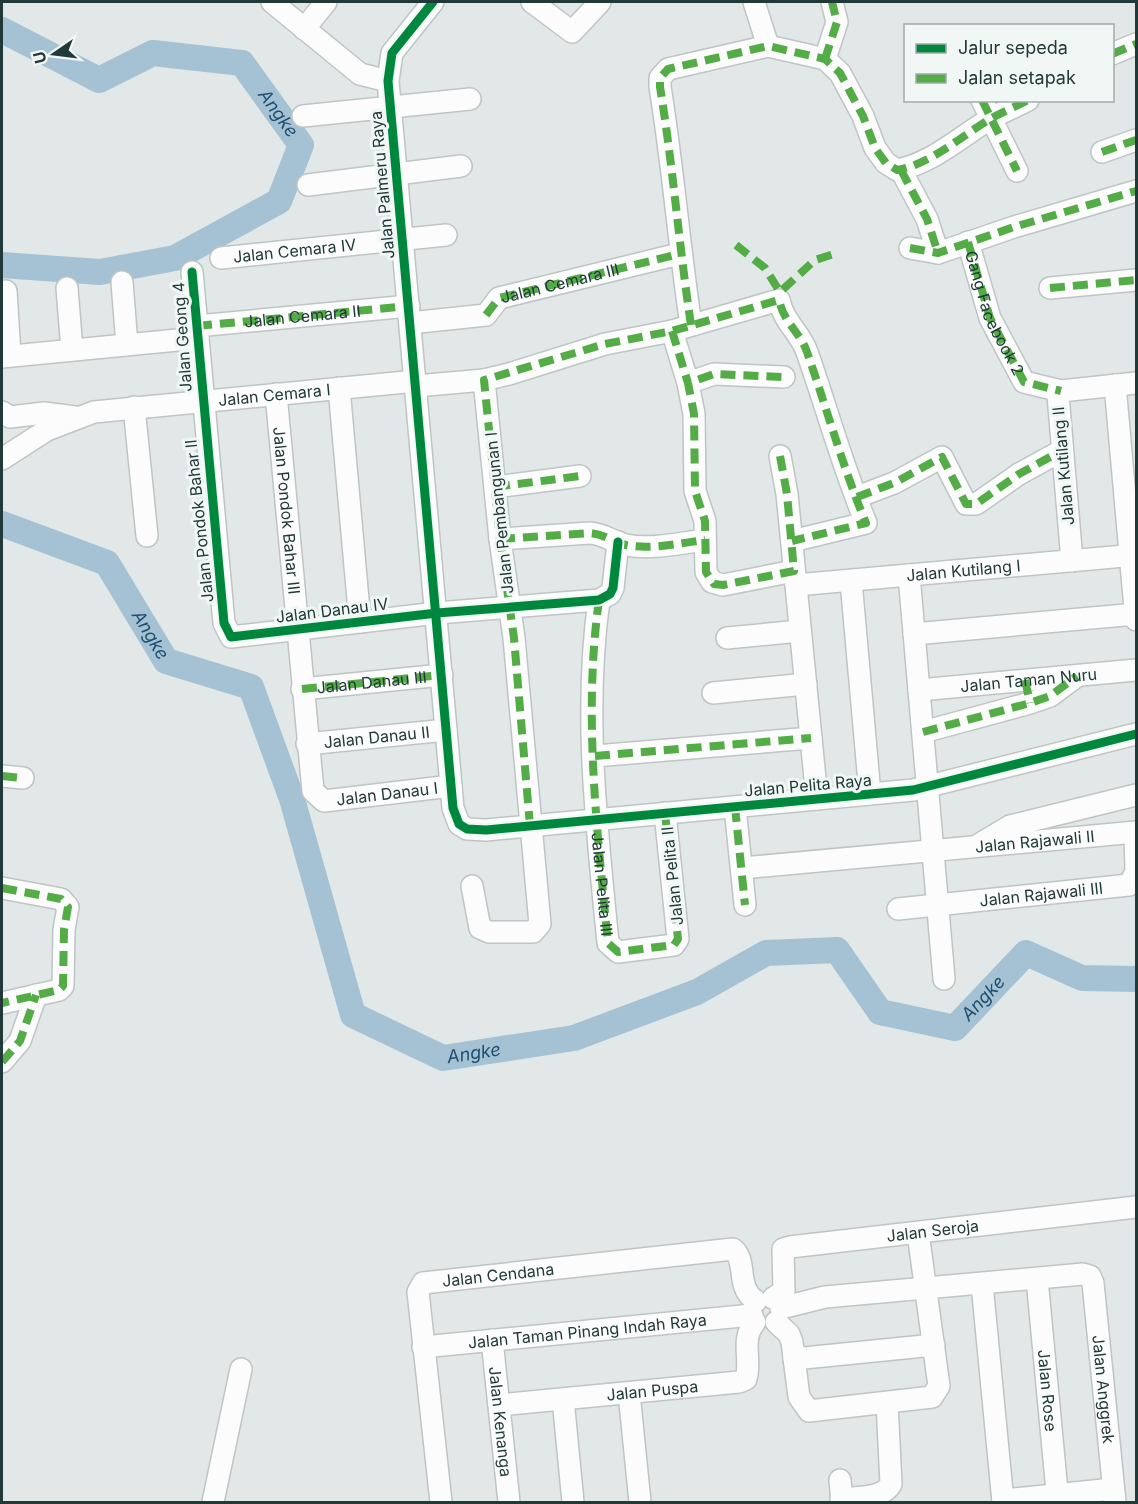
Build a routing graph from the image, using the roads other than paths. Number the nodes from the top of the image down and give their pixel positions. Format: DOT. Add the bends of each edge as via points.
graph roads {
  1 [pos="272,2"];
  2 [pos="326,2"];
  3 [pos="433,2"];
  4 [pos="532,2"];
  5 [pos="754,2"];
  6 [pos="832,2"];
  7 [pos="596,7"];
  8 [pos="304,28"];
  9 [pos="1137,44"];
  10 [pos="768,46"];
  11 [pos="1114,54"];
  12 [pos="825,58"];
  13 [pos="388,81"];
  14 [pos="470,99"];
  15 [pos="1020,102"];
  16 [pos="390,108"];
  17 [pos="986,110"];
  18 [pos="303,116"];
  19 [pos="1137,140"];
  20 [pos="1102,152"];
  21 [pos="461,166"];
  22 [pos="901,170"];
  23 [pos="1017,171"];
  24 [pos="396,174"];
  25 [pos="308,185"];
  26 [pos="1137,191"];
  27 [pos="446,235"];
  28 [pos="402,240"];
  29 [pos="968,242"];
  30 [pos="910,248"];
  31 [pos="938,253"];
  32 [pos="680,254"];
  33 [pos="221,258"];
  34 [pos="192,272"];
  35 [pos="1137,280"];
  36 [pos="122,282"];
  37 [pos="67,288"];
  38 [pos="1050,288"];
  39 [pos="6,291"];
  40 [pos="410,315"];
  41 [pos="682,328"];
  42 [pos="197,332"];
  43 [pos="127,345"];
  44 [pos="72,350"];
  45 [pos="6,356"];
  46 [pos="784,377"];
  47 [pos="484,380"];
  48 [pos="416,383"];
  49 [pos="688,383"];
  50 [pos="1137,383"];
  51 [pos="1115,385"];
  52 [pos="339,388"];
  53 [pos="1061,391"];
  54 [pos="276,394"];
  55 [pos="202,401"];
  56 [pos="134,407"];
  57 [pos="2,412"];
  58 [pos="76,417"];
  59 [pos="1128,440"];
  60 [pos="1061,451"];
  61 [pos="7,455"];
  62 [pos="780,456"];
  63 [pos="580,476"];
  64 [pos="495,487"];
  65 [pos="857,498"];
  66 [pos="1131,498"];
  67 [pos="147,536"];
  68 [pos="500,539"];
  69 [pos="705,540"];
  70 [pos="792,541"];
  71 [pos="618,542"];
  72 [pos="1134,556"];
  73 [pos="1072,561"];
  74 [pos="909,575"];
  75 [pos="795,578"];
  76 [pos="851,581"];
  77 [pos="599,600"];
  78 [pos="509,606"];
  79 [pos="437,613"];
  80 [pos="1136,614"];
  81 [pos="1137,620"];
  82 [pos="360,622"];
  83 [pos="296,630"];
  84 [pos="800,631"];
  85 [pos="914,633"];
  86 [pos="231,637"];
  87 [pos="727,638"];
  88 [pos="1137,670"];
  89 [pos="442,675"];
  90 [pos="1077,676"];
  91 [pos="1025,680"];
  92 [pos="806,684"];
  93 [pos="302,689"];
  94 [pos="919,690"];
  95 [pos="713,693"];
  96 [pos="1030,704"];
  97 [pos="446,730"];
  98 [pos="923,732"];
  99 [pos="1137,734"];
  100 [pos="811,738"];
  101 [pos="307,744"];
  102 [pos="595,756"];
  103 [pos="2,776"];
  104 [pos="23,778"];
  105 [pos="451,786"];
  106 [pos="928,787"];
  107 [pos="870,794"];
  108 [pos="1137,795"];
  109 [pos="817,799"];
  110 [pos="324,801"];
  111 [pos="735,807"];
  112 [pos="665,813"];
  113 [pos="597,820"];
  114 [pos="530,826"];
  115 [pos="477,830"];
  116 [pos="1136,832"];
  117 [pos="973,848"];
  118 [pos="933,851"];
  119 [pos="742,868"];
  120 [pos="472,886"];
  121 [pos="2,888"];
  122 [pos="745,904"];
  123 [pos="938,906"];
  124 [pos="898,909"];
  125 [pos="645,949"];
  126 [pos="944,979"];
  127 [pos="34,996"];
  128 [pos="2,1003"];
  129 [pos="2,1062"];
  130 [pos="1137,1207"];
  131 [pos="918,1233"];
  132 [pos="1090,1276"];
  133 [pos="1037,1279"];
  134 [pos="982,1284"];
  135 [pos="925,1289"];
  136 [pos="766,1311"];
  137 [pos="492,1340"];
  138 [pos="934,1345"];
  139 [pos="423,1347"];
  140 [pos="794,1359"];
  141 [pos="241,1368"];
  142 [pos="629,1393"];
  143 [pos="562,1399"];
  144 [pos="887,1403"];
  145 [pos="499,1405"];
  146 [pos="841,1494"];
  147 [pos="1114,1496"];
  148 [pos="1058,1499"];
  149 [pos="1003,1501"];
  150 [pos="213,1503"];
  151 [pos="441,1503"];
  152 [pos="509,1503"];
  153 [pos="573,1503"];
  154 [pos="640,1503"];
  1 -- 8 [label="street"];
  2 -- 8 [label="street"];
  3 -- 13 [label="street, Jalan Palmeru Raya" via="392,54"];
  4 -- 7 [label="street" via="572,32"];
  5 -- 10 [label="street"];
  6 -- 12 [label="street" via="837,22"];
  8 -- 13 [label="street" via="360,74"];
  9 -- 11 [label="street"];
  10 -- 12 [label="street"];
  10 -- 32 [label="street" via="668,69 660,78"];
  12 -- 22 [label="street" via="840,73 875,148 892,168"];
  13 -- 16 [label="street, Jalan Palmeru Raya"];
  14 -- 16 [label="street"];
  15 -- 17 [label="street"];
  16 -- 18 [label="street"];
  16 -- 24 [label="street, Jalan Palmeru Raya"];
  17 -- 22 [label="street" via="939,152"];
  17 -- 23 [label="street"];
  19 -- 20 [label="street"];
  21 -- 24 [label="street"];
  22 -- 31 [label="street" via="927,219"];
  24 -- 25 [label="street"];
  24 -- 28 [label="street, Jalan Palmeru Raya"];
  26 -- 29 [label="street"];
  27 -- 28 [label="street, Jalan Cemara IV"];
  28 -- 33 [label="street, Jalan Cemara IV"];
  28 -- 40 [label="street, Jalan Palmeru Raya"];
  29 -- 31 [label="street"];
  29 -- 53 [label="street, Gang Facebook 2" via="990,318 1024,382"];
  30 -- 31 [label="street"];
  32 -- 40 [label="street, Jalan Cemara III" via="499,298 486,315"];
  32 -- 41 [label="street"];
  34 -- 42 [label="street, Jalan Geong 4"];
  35 -- 38 [label="street"];
  36 -- 43 [label="street"];
  37 -- 44 [label="street"];
  39 -- 45 [label="street"];
  40 -- 42 [label="street, Jalan Cemara II"];
  40 -- 48 [label="street, Jalan Palmeru Raya"];
  41 -- 47 [label="street, Jalan Cemara I" via="605,344"];
  41 -- 49 [label="street"];
  41 -- 65 [label="street, Jalan Cemara I" via="779,300 786,320 807,350 830,429"];
  42 -- 43 [label="street, Jalan Cemara II"];
  42 -- 55 [label="street, Jalan Geong 4"];
  43 -- 44 [label="street, Jalan Cemara II"];
  44 -- 45 [label="street, Jalan Cemara II"];
  46 -- 49 [label="street" via="714,374"];
  47 -- 48 [label="street, Jalan Cemara I"];
  47 -- 64 [label="street, Jalan Pembangunan I"];
  48 -- 52 [label="street, Jalan Cemara I"];
  48 -- 79 [label="street, Jalan Palmeru Raya"];
  49 -- 69 [label="street" via="694,414 695,491 705,521"];
  50 -- 51 [label="street, Jalan Kutilang II"];
  51 -- 53 [label="street, Jalan Kutilang II"];
  51 -- 59 [label="street"];
  52 -- 54 [label="street, Jalan Cemara I"];
  52 -- 82 [label="street"];
  53 -- 60 [label="street, Jalan Kutilang II" via="1057,399"];
  54 -- 55 [label="street, Jalan Cemara I"];
  54 -- 83 [label="street, Jalan Pondok Bahar III"];
  55 -- 56 [label="street, Jalan Cemara I"];
  55 -- 86 [label="street, Jalan Pondok Bahar II" via="224,623"];
  56 -- 58 [label="street, Jalan Cemara I"];
  56 -- 67 [label="street"];
  57 -- 58 [label="street" via="10,417 44,413"];
  58 -- 61 [label="street, Jalan Cemara I"];
  59 -- 66 [label="street"];
  60 -- 65 [label="street" via="976,504 966,504 942,457"];
  60 -- 73 [label="street, Jalan Kutilang II"];
  62 -- 70 [label="street"];
  63 -- 64 [label="street"];
  64 -- 68 [label="street, Jalan Pembangunan I"];
  65 -- 70 [label="street" via="866,524"];
  66 -- 72 [label="street"];
  68 -- 71 [label="street" via="590,533"];
  68 -- 78 [label="street, Jalan Pembangunan I"];
  69 -- 71 [label="street" via="652,546"];
  69 -- 75 [label="street, Jalan Kutilang I" via="706,572 714,584"];
  70 -- 75 [label="street"];
  71 -- 77 [label="street" via="613,588"];
  72 -- 73 [label="street, Jalan Kutilang I"];
  72 -- 80 [label="street"];
  73 -- 74 [label="street, Jalan Kutilang I"];
  74 -- 76 [label="street, Jalan Kutilang I"];
  74 -- 85 [label="street"];
  75 -- 76 [label="street, Jalan Kutilang I"];
  75 -- 84 [label="street"];
  76 -- 107 [label="street"];
  77 -- 78 [label="street, Jalan Danau IV"];
  77 -- 102 [label="street, Jalan Pelita III" via="592,652"];
  78 -- 79 [label="street, Jalan Danau IV"];
  78 -- 114 [label="street, Jalan Pembangunan I"];
  79 -- 82 [label="street, Jalan Danau IV"];
  79 -- 89 [label="street, Jalan Palmeru Raya"];
  80 -- 81 [label="street"];
  80 -- 85 [label="street"];
  82 -- 83 [label="street, Jalan Danau IV"];
  83 -- 86 [label="street, Jalan Danau IV"];
  83 -- 93 [label="street, Jalan Pondok Bahar III"];
  84 -- 87 [label="street"];
  84 -- 92 [label="street"];
  85 -- 94 [label="street"];
  88 -- 90 [label="street, Jalan Taman Nuru"];
  89 -- 93 [label="street, Jalan Danau III"];
  89 -- 97 [label="street, Jalan Palmeru Raya"];
  90 -- 91 [label="street, Jalan Taman Nuru"];
  90 -- 96 [label="street" via="1050,696"];
  91 -- 94 [label="street, Jalan Taman Nuru"];
  91 -- 96 [label="street"];
  92 -- 95 [label="street"];
  92 -- 100 [label="street"];
  93 -- 101 [label="street, Jalan Pondok Bahar III"];
  94 -- 98 [label="street"];
  96 -- 98 [label="street"];
  97 -- 101 [label="street, Jalan Danau II"];
  97 -- 105 [label="street, Jalan Palmeru Raya"];
  98 -- 106 [label="street"];
  99 -- 106 [label="street, Jalan Pelita Raya"];
  100 -- 102 [label="street"];
  100 -- 109 [label="street"];
  101 -- 110 [label="street, Jalan Pondok Bahar III" via="313,791"];
  102 -- 113 [label="street, Jalan Pelita III"];
  103 -- 104 [label="street"];
  105 -- 110 [label="street, Jalan Danau I"];
  105 -- 115 [label="street, Jalan Palmeru Raya" via="459,824"];
  106 -- 107 [label="street, Jalan Pelita Raya"];
  106 -- 118 [label="street"];
  107 -- 109 [label="street, Jalan Pelita Raya"];
  108 -- 117 [label="street" via="1010,826"];
  109 -- 111 [label="street, Jalan Pelita Raya"];
  111 -- 112 [label="street, Jalan Pelita Raya"];
  111 -- 119 [label="street"];
  112 -- 113 [label="street, Jalan Pelita Raya"];
  112 -- 125 [label="street, Jalan Pelita II" via="678,939 674,945"];
  113 -- 114 [label="street, Jalan Pelita Raya"];
  113 -- 125 [label="street, Jalan Pelita III" via="608,943 618,952"];
  114 -- 115 [label="street, Jalan Pelita Raya"];
  114 -- 120 [label="street, Jalan Pembangunan I" via="540,924 537,929 489,932 480,928"];
  116 -- 117 [label="street, Jalan Rajawali II"];
  116 -- 123 [label="street, Jalan Rajawali III" via="1136,872 1129,885"];
  117 -- 118 [label="street, Jalan Rajawali II"];
  118 -- 119 [label="street, Jalan Rajawali II"];
  118 -- 123 [label="street"];
  119 -- 122 [label="street"];
  121 -- 127 [label="street" via="61,899 68,907 63,986"];
  123 -- 124 [label="street, Jalan Rajawali III"];
  123 -- 126 [label="street"];
  127 -- 128 [label="street"];
  127 -- 129 [label="street" via="20,1041"];
  130 -- 131 [label="street, Jalan Seroja"];
  131 -- 135 [label="street"];
  131 -- 136 [label="street, Jalan Seroja" via="783,1249 784,1291"];
  132 -- 133 [label="street, Jalan Taman Pinang Indah Raya"];
  132 -- 147 [label="street, Jalan Anggrek"];
  133 -- 134 [label="street, Jalan Taman Pinang Indah Raya"];
  133 -- 148 [label="street, Jalan Rose"];
  134 -- 135 [label="street, Jalan Taman Pinang Indah Raya"];
  134 -- 149 [label="street"];
  135 -- 136 [label="street, Jalan Taman Pinang Indah Raya" via="825,1298"];
  135 -- 138 [label="street"];
  136 -- 137 [label="street, Jalan Taman Pinang Indah Raya"];
  136 -- 139 [label="street, Jalan Cendana" via="744,1289 738,1254 733,1249 429,1281 418,1292"];
  136 -- 140 [label="street" via="789,1334"];
  136 -- 142 [label="street, Jalan Puspa" via="747,1338 746,1379"];
  137 -- 139 [label="street, Jalan Taman Pinang Indah Raya"];
  137 -- 145 [label="street, Jalan Kenanga"];
  138 -- 140 [label="street"];
  138 -- 144 [label="street" via="939,1386 935,1395"];
  139 -- 151 [label="street, Jalan Cendana"];
  140 -- 144 [label="street" via="799,1397 808,1410"];
  141 -- 150 [label="street"];
  142 -- 143 [label="street, Jalan Puspa"];
  142 -- 154 [label="street"];
  143 -- 145 [label="street, Jalan Puspa"];
  143 -- 153 [label="street"];
  144 -- 146 [label="street" via="891,1484 887,1491 877,1495"];
  145 -- 152 [label="street, Jalan Kenanga"];
  147 -- 148 [label="street"];
  148 -- 149 [label="street"];
}
